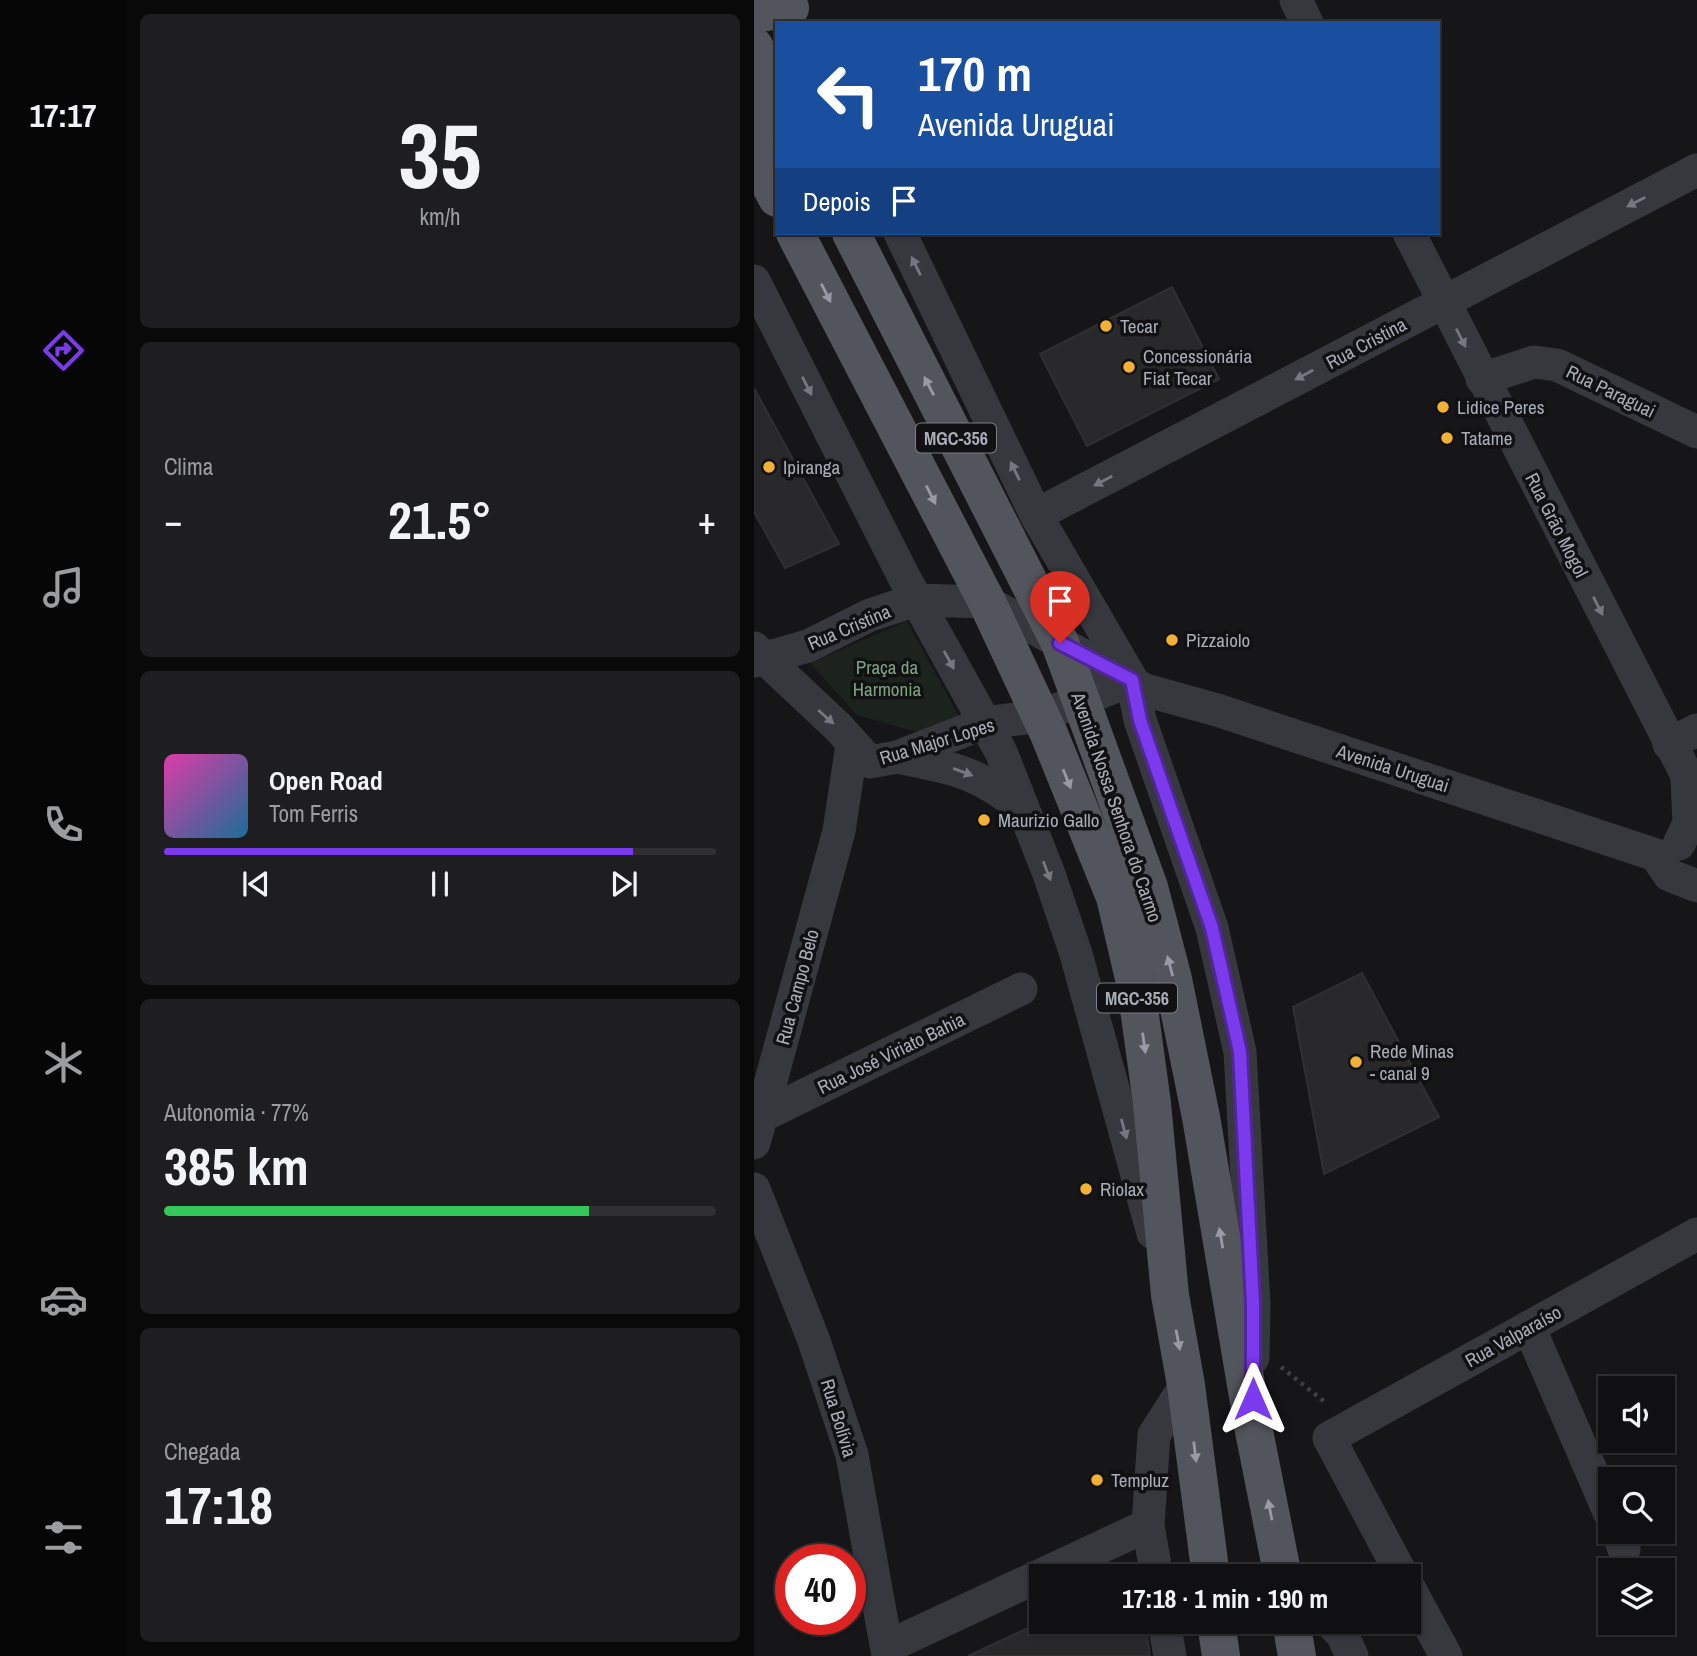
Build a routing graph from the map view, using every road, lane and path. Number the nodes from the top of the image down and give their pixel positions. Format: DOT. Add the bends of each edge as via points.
graph roads {
  1 [pos="1296,0"];
  2 [pos="1306,21"];
  3 [pos="754,46"];
  4 [pos="775,88"];
  5 [pos="754,103"];
  6 [pos="775,136"];
  7 [pos="754,154"];
  8 [pos="1697,170"];
  9 [pos="775,194"];
  10 [pos="796,235"];
  11 [pos="852,235"];
  12 [pos="901,235"];
  13 [pos="1410,235"];
  14 [pos="754,281"];
  15 [pos="1442,303"];
  16 [pos="1482,379"];
  17 [pos="1697,432"];
  18 [pos="1036,515"];
  19 [pos="916,600"];
  20 [pos="987,602"];
  21 [pos="1060,643"];
  22 [pos="808,646"];
  23 [pos="757,655"];
  24 [pos="1132,680"];
  25 [pos="800,690"];
  26 [pos="1080,703"];
  27 [pos="1217,710"];
  28 [pos="1041,716"];
  29 [pos="984,723"];
  30 [pos="1683,737"];
  31 [pos="1149,747"];
  32 [pos="873,754"];
  33 [pos="1692,787"];
  34 [pos="1022,808"];
  35 [pos="1677,850"];
  36 [pos="1697,886"];
  37 [pos="1021,989"];
  38 [pos="758,1130"];
  39 [pos="754,1189"];
  40 [pos="1697,1234"];
  41 [pos="1170,1295"];
  42 [pos="1529,1327"];
  43 [pos="1253,1345"];
  44 [pos="1186,1385"];
  45 [pos="1253,1426"];
  46 [pos="1341,1431"];
  47 [pos="1598,1486"];
  48 [pos="1148,1525"];
  49 [pos="1155,1564"];
  50 [pos="1209,1564"];
  51 [pos="1281,1564"];
  52 [pos="1397,1564"];
  53 [pos="1421,1610"];
  54 [pos="1166,1634"];
  55 [pos="1218,1634"];
  56 [pos="1293,1634"];
  57 [pos="1343,1634"];
  58 [pos="888,1652"];
  59 [pos="1170,1656"];
  60 [pos="1221,1656"];
  61 [pos="1296,1656"];
  62 [pos="1352,1656"];
  63 [pos="1446,1656"];
  1 -- 2 [label="street"];
  3 -- 4 [label="main road"];
  5 -- 6 [label="main road"];
  7 -- 9 [label="main road"];
  8 -- 15 [label="street, Rua Cristina, one-way"];
  10 -- 20 [label="main road, Avenida Nossa Senhora do Carmo / MGC-356, one-way"];
  21 -- 11 [label="main road, Avenida Nossa Senhora do Carmo / MGC-356, one-way"];
  18 -- 12 [label="street, Avenida Nossa Senhora do Carmo / MGC-356, one-way"];
  13 -- 15 [label="street, Rua Grão Mogol"];
  14 -- 19 [label="street, Avenida Nossa Senhora do Carmo / MGC-356, one-way"];
  15 -- 16 [label="street, Rua Grão Mogol, one-way"];
  15 -- 18 [label="street, Rua Cristina, one-way"];
  16 -- 17 [label="street, Rua Paraguai" via="1534,362 1557,365"];
  16 -- 30 [label="street, Rua Grão Mogol, one-way"];
  18 -- 24 [label="street, Avenida Nossa Senhora do Carmo / MGC-356"];
  19 -- 20 [label="street, Rua Cristina"];
  19 -- 22 [label="street, Rua Cristina" via="870,615"];
  19 -- 29 [label="street, Avenida Nossa Senhora do Carmo / MGC-356, one-way"];
  20 -- 21 [label="street, Avenida Uruguai"];
  20 -- 28 [label="main road, Avenida Nossa Senhora do Carmo / MGC-356"];
  21 -- 24 [label="street, Avenida Uruguai"];
  21 -- 26 [label="main road, Avenida Nossa Senhora do Carmo / MGC-356"];
  22 -- 23 [label="street, Rua Cristina"];
  22 -- 25 [label="street" via="797,665"];
  23 -- 25 [label="street, Rua Major Lopes"];
  24 -- 26 [label="street"];
  24 -- 27 [label="street, Avenida Uruguai" via="1145,690"];
  24 -- 31 [label="street, Avenida Nossa Senhora do Carmo / MGC-356"];
  25 -- 32 [label="street, Rua Major Lopes, one-way"];
  26 -- 28 [label="street"];
  45 -- 26 [label="main road, Avenida Nossa Senhora do Carmo / MGC-356, one-way" via="1173,979 1149,887"];
  27 -- 31 [label="street" via="1159,723"];
  27 -- 35 [label="street, Avenida Uruguai"];
  28 -- 29 [label="street, Rua Major Lopes"];
  28 -- 41 [label="main road, Avenida Nossa Senhora do Carmo / MGC-356, one-way" via="1115,897 1136,987"];
  29 -- 32 [label="street, Rua Major Lopes"];
  29 -- 34 [label="street, Avenida Nossa Senhora do Carmo / MGC-356" via="1001,752"];
  30 -- 33 [label="street, Rua Grão Mogol"];
  31 -- 43 [label="street, Avenida Nossa Senhora do Carmo / MGC-356" via="1212,928 1240,1052"];
  32 -- 34 [label="street, one-way" via="958,769 993,784"];
  32 -- 38 [label="street, Rua Campo Belo" via="839,831"];
  33 -- 35 [label="street, Rua Grão Mogol" via="1689,823"];
  34 -- 41 [label="street, Avenida Nossa Senhora do Carmo / MGC-356, one-way" via="1075,954"];
  35 -- 36 [label="street, Avenida Uruguai" via="1669,876"];
  37 -- 38 [label="street, Rua José Viriato Bahia"];
  39 -- 58 [label="street, Rua Bolívia" via="813,1338 852,1455"];
  40 -- 42 [label="street, Rua Valparaíso"];
  41 -- 44 [label="main road, Avenida Nossa Senhora do Carmo / MGC-356, one-way"];
  42 -- 46 [label="street, Rua Valparaíso"];
  42 -- 47 [label="street"];
  43 -- 45 [label="street, Avenida Nossa Senhora do Carmo / MGC-356"];
  43 -- 46 [label="path"];
  44 -- 48 [label="street" via="1154,1435"];
  44 -- 50 [label="main road, Avenida Nossa Senhora do Carmo / MGC-356, one-way"];
  51 -- 45 [label="main road, Avenida Nossa Senhora do Carmo / MGC-356, one-way"];
  46 -- 52 [label="street"];
  48 -- 49 [label="street"];
  48 -- 58 [label="street"];
  53 -- 63 [label="street"];
  54 -- 59 [label="street"];
  55 -- 60 [label="main road"];
  56 -- 61 [label="main road"];
  57 -- 62 [label="street"];
}
